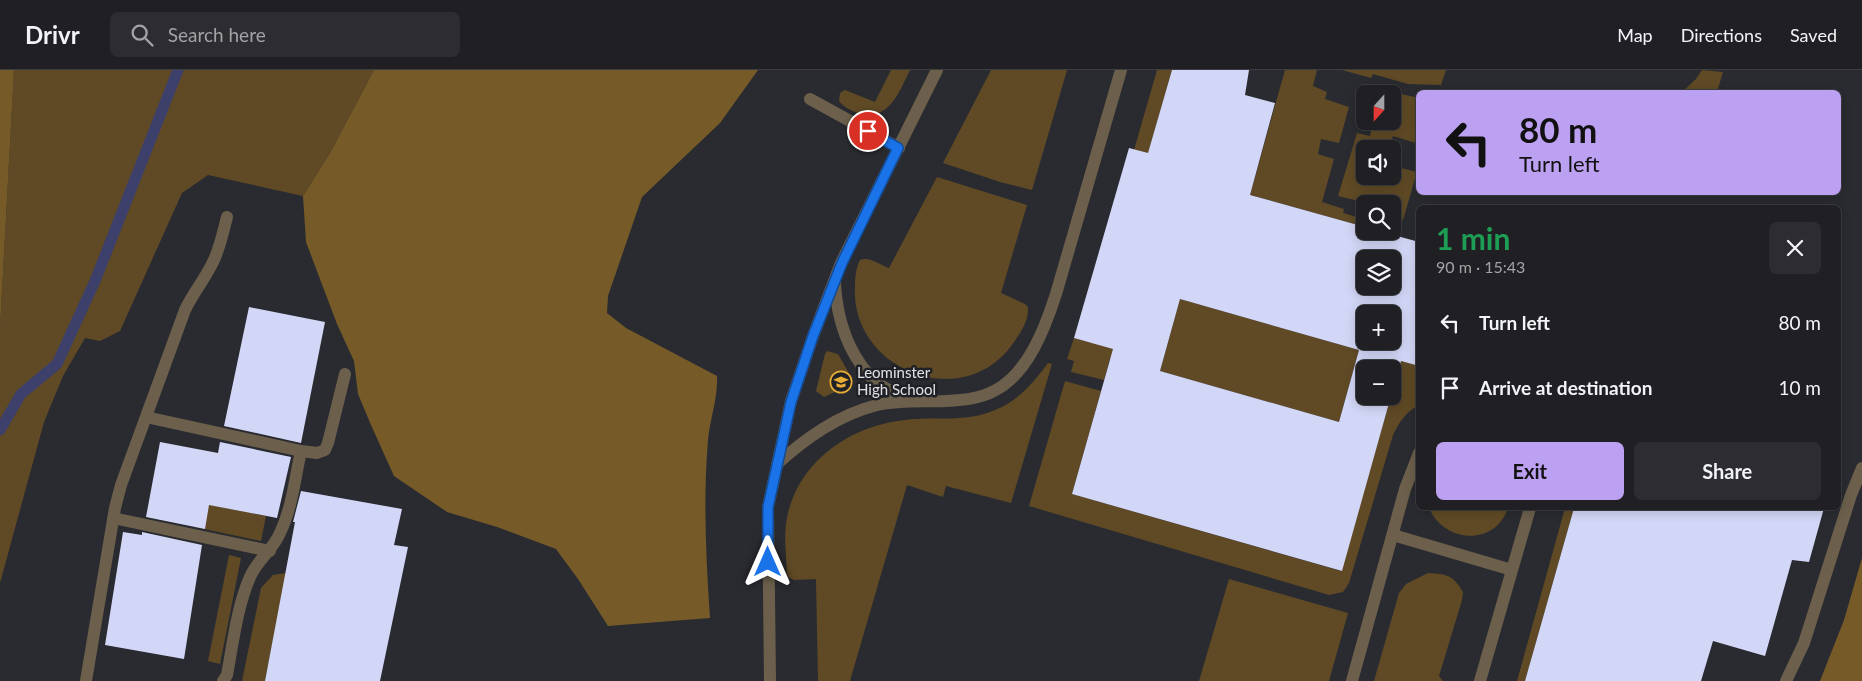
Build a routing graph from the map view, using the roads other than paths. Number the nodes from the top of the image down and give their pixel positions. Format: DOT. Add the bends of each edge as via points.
graph roads {
  1 [pos="937,70"];
  2 [pos="1121,70"];
  3 [pos="810,99"];
  4 [pos="898,148"];
  5 [pos="226,217"];
  6 [pos="835,280"];
  7 [pos="345,374"];
  8 [pos="912,401"];
  9 [pos="146,417"];
  10 [pos="301,451"];
  11 [pos="1416,461"];
  12 [pos="777,464"];
  13 [pos="1862,468"];
  14 [pos="1529,510"];
  15 [pos="113,518"];
  16 [pos="1392,535"];
  17 [pos="270,551"];
  18 [pos="1512,570"];
  19 [pos="86,681"];
  20 [pos="223,681"];
  21 [pos="770,681"];
  22 [pos="1352,681"];
  23 [pos="1480,681"];
  24 [pos="1786,681"];
  1 -- 4 [label="street"];
  2 -- 8 [label="street" via="1050,312 1025,362 1010,380 994,391 973,398"];
  3 -- 4 [label="street"];
  4 -- 6 [label="street"];
  5 -- 9 [label="street" via="220,245 185,310"];
  6 -- 8 [label="street" via="841,327 855,353 870,376 888,390"];
  6 -- 12 [label="street" via="791,402"];
  7 -- 10 [label="street" via="328,443 317,453"];
  8 -- 12 [label="street" via="879,404 854,412 800,443"];
  9 -- 10 [label="street"];
  9 -- 15 [label="street" via="121,485"];
  10 -- 17 [label="street" via="287,514"];
  11 -- 16 [label="street"];
  12 -- 21 [label="street" via="768,507"];
  13 -- 24 [label="street" via="1804,643"];
  14 -- 18 [label="street"];
  15 -- 17 [label="street"];
  15 -- 19 [label="street"];
  16 -- 18 [label="street"];
  16 -- 22 [label="street"];
  17 -- 20 [label="street" via="256,564 244,592 227,675"];
  18 -- 23 [label="street"];
}
